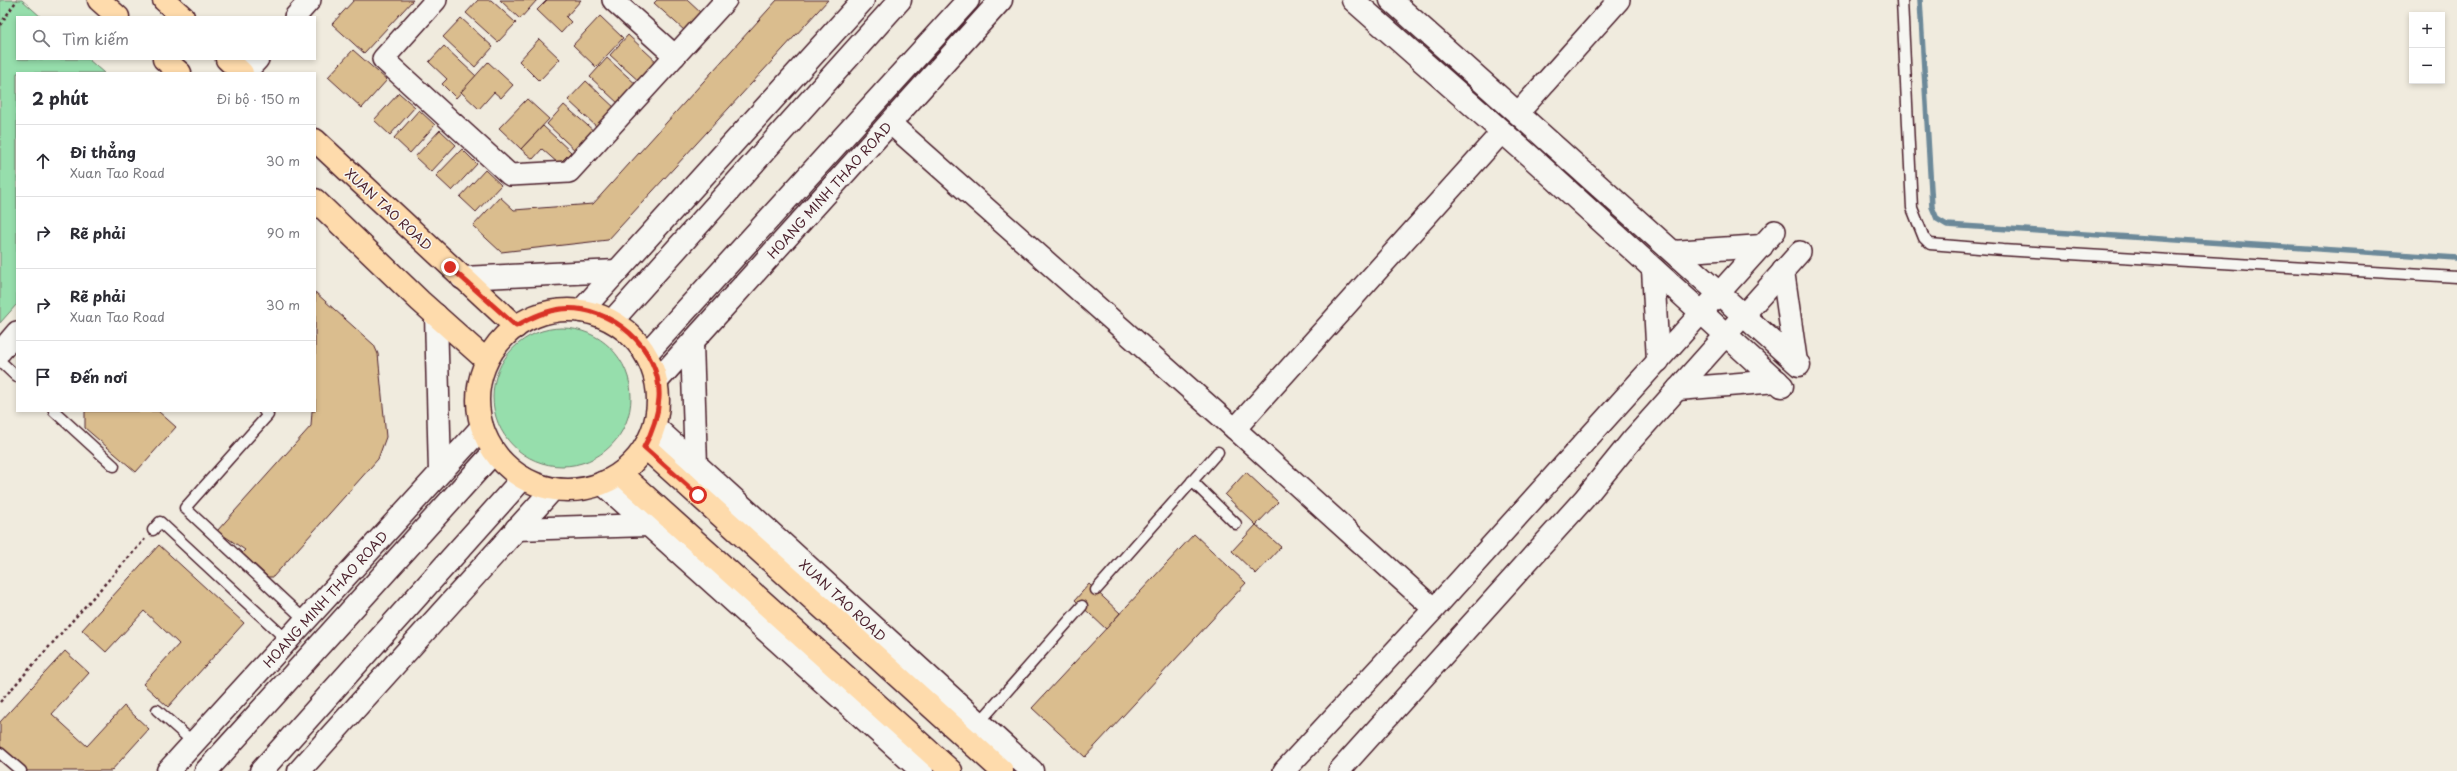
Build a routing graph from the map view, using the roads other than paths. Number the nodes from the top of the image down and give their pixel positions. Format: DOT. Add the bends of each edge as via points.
graph roads {
  1 [pos="99,0"];
  2 [pos="164,0"];
  3 [pos="310,0"];
  4 [pos="436,0"];
  5 [pos="613,0"];
  6 [pos="726,0"];
  7 [pos="863,0"];
  8 [pos="900,0"];
  9 [pos="1001,0"];
  10 [pos="1353,0"];
  11 [pos="1391,0"];
  12 [pos="1619,0"];
  13 [pos="1902,0"];
  14 [pos="965,3"];
  15 [pos="117,16"];
  16 [pos="182,16"];
  17 [pos="296,16"];
  18 [pos="981,22"];
  19 [pos="675,56"];
  20 [pos="165,60"];
  21 [pos="228,60"];
  22 [pos="257,60"];
  23 [pos="179,72"];
  24 [pos="241,72"];
  25 [pos="246,72"];
  26 [pos="1518,113"];
  27 [pos="890,123"];
  28 [pos="1501,133"];
  29 [pos="316,141"];
  30 [pos="316,201"];
  31 [pos="1769,238"];
  32 [pos="1673,252"];
  33 [pos="1800,252"];
  34 [pos="1653,270"];
  35 [pos="617,271"];
  36 [pos="1783,271"];
  37 [pos="2457,277"];
  38 [pos="462,278"];
  39 [pos="1719,293"];
  40 [pos="582,311"];
  41 [pos="1701,313"];
  42 [pos="436,315"];
  43 [pos="1744,315"];
  44 [pos="612,320"];
  45 [pos="516,326"];
  46 [pos="16,333"];
  47 [pos="1726,336"];
  48 [pos="692,343"];
  49 [pos="0,352"];
  50 [pos="647,353"];
  51 [pos="486,360"];
  52 [pos="0,361"];
  53 [pos="1658,361"];
  54 [pos="16,376"];
  55 [pos="657,381"];
  56 [pos="1678,389"];
  57 [pos="55,412"];
  58 [pos="265,412"];
  59 [pos="482,427"];
  60 [pos="655,427"];
  61 [pos="1235,429"];
  62 [pos="644,447"];
  63 [pos="494,452"];
  64 [pos="1218,452"];
  65 [pos="696,465"];
  66 [pos="114,466"];
  67 [pos="440,472"];
  68 [pos="523,478"];
  69 [pos="612,479"];
  70 [pos="1192,481"];
  71 [pos="553,489"];
  72 [pos="1236,524"];
  73 [pos="649,526"];
  74 [pos="516,529"];
  75 [pos="153,530"];
  76 [pos="1096,590"];
  77 [pos="1082,606"];
  78 [pos="1434,609"];
  79 [pos="305,620"];
  80 [pos="287,640"];
  81 [pos="157,710"];
  82 [pos="978,724"];
  83 [pos="194,743"];
  84 [pos="0,753"];
  85 [pos="21,771"];
  86 [pos="168,771"];
  87 [pos="206,771"];
  88 [pos="261,771"];
  89 [pos="299,771"];
  90 [pos="922,771"];
  91 [pos="951,771"];
  92 [pos="1002,771"];
  93 [pos="1032,771"];
  94 [pos="1284,771"];
  95 [pos="1339,771"];
  1 -- 15 [label="main road"];
  2 -- 16 [label="main road"];
  3 -- 17 [label="street"];
  4 -- 19 [label="street" via="383,59 510,175 569,172"];
  5 -- 19 [label="street"];
  6 -- 19 [label="street"];
  7 -- 35 [label="main road"];
  8 -- 44 [label="main road"];
  9 -- 18 [label="main road, HOANG MINH THAO ROAD"];
  10 -- 28 [label="main road"];
  11 -- 26 [label="main road"];
  12 -- 26 [label="street"];
  13 -- 37 [label="lane" via="1912,208 1924,238 1935,244"];
  14 -- 18 [label="main road"];
  14 -- 50 [label="main road, HOANG MINH THAO ROAD"];
  18 -- 27 [label="main road, HOANG MINH THAO ROAD"];
  20 -- 23 [label="main road"];
  21 -- 24 [label="main road"];
  22 -- 25 [label="street"];
  26 -- 32 [label="main road"];
  27 -- 48 [label="main road, HOANG MINH THAO ROAD"];
  27 -- 61 [label="street"];
  28 -- 34 [label="main road"];
  28 -- 61 [label="street"];
  29 -- 38 [label="main road, XUAN TAO ROAD"];
  30 -- 42 [label="main road"];
  31 -- 32 [label="main road"];
  31 -- 39 [label="street"];
  32 -- 39 [label="main road"];
  33 -- 36 [label="street"];
  34 -- 41 [label="main road"];
  34 -- 53 [label="main road"];
  35 -- 38 [label="main road"];
  35 -- 40 [label="main road"];
  36 -- 43 [label="street"];
  36 -- 43 [label="main road" via="1798,364"];
  38 -- 45 [label="main road, XUAN TAO ROAD"];
  39 -- 41 [label="street"];
  39 -- 43 [label="main road"];
  40 -- 44 [label="main road"];
  40 -- 45 [label="main road" via="562,309 532,316"];
  41 -- 47 [label="main road"];
  41 -- 53 [label="street"];
  42 -- 51 [label="main road"];
  42 -- 67 [label="main road"];
  43 -- 47 [label="street"];
  44 -- 50 [label="main road"];
  45 -- 51 [label="main road" via="506,333"];
  46 -- 49 [label="street"];
  47 -- 56 [label="street"];
  47 -- 56 [label="main road" via="1780,384"];
  48 -- 55 [label="main road, HOANG MINH THAO ROAD"];
  48 -- 65 [label="main road"];
  50 -- 55 [label="main road"];
  51 -- 59 [label="main road" via="478,387 478,418"];
  52 -- 54 [label="lane"];
  53 -- 78 [label="street"];
  55 -- 60 [label="main road" via="659,398"];
  56 -- 95 [label="street" via="1584,499"];
  57 -- 66 [label="lane"];
  58 -- 79 [label="lane" via="268,415 185,508"];
  59 -- 63 [label="main road"];
  59 -- 67 [label="main road, HOANG MINH THAO ROAD"];
  60 -- 62 [label="main road"];
  60 -- 65 [label="main road, XUAN TAO ROAD"];
  61 -- 78 [label="street"];
  62 -- 69 [label="main road" via="642,453"];
  62 -- 92 [label="main road, XUAN TAO ROAD"];
  63 -- 68 [label="main road" via="509,470"];
  63 -- 87 [label="main road, HOANG MINH THAO ROAD"];
  64 -- 70 [label="lane"];
  65 -- 82 [label="main road, XUAN TAO ROAD"];
  67 -- 79 [label="main road, HOANG MINH THAO ROAD"];
  68 -- 71 [label="main road" via="535,485"];
  68 -- 88 [label="main road"];
  69 -- 71 [label="main road" via="594,487 566,491"];
  69 -- 73 [label="main road"];
  69 -- 91 [label="main road"];
  70 -- 72 [label="lane"];
  70 -- 76 [label="lane"];
  71 -- 74 [label="main road"];
  73 -- 74 [label="main road"];
  73 -- 90 [label="main road"];
  74 -- 89 [label="main road"];
  75 -- 80 [label="lane" via="160,522"];
  77 -- 82 [label="lane"];
  78 -- 94 [label="street"];
  79 -- 80 [label="main road, HOANG MINH THAO ROAD"];
  80 -- 83 [label="main road, HOANG MINH THAO ROAD"];
  81 -- 83 [label="lane"];
  82 -- 93 [label="main road, XUAN TAO ROAD"];
  83 -- 86 [label="main road, HOANG MINH THAO ROAD"];
  84 -- 85 [label="lane"];
}
